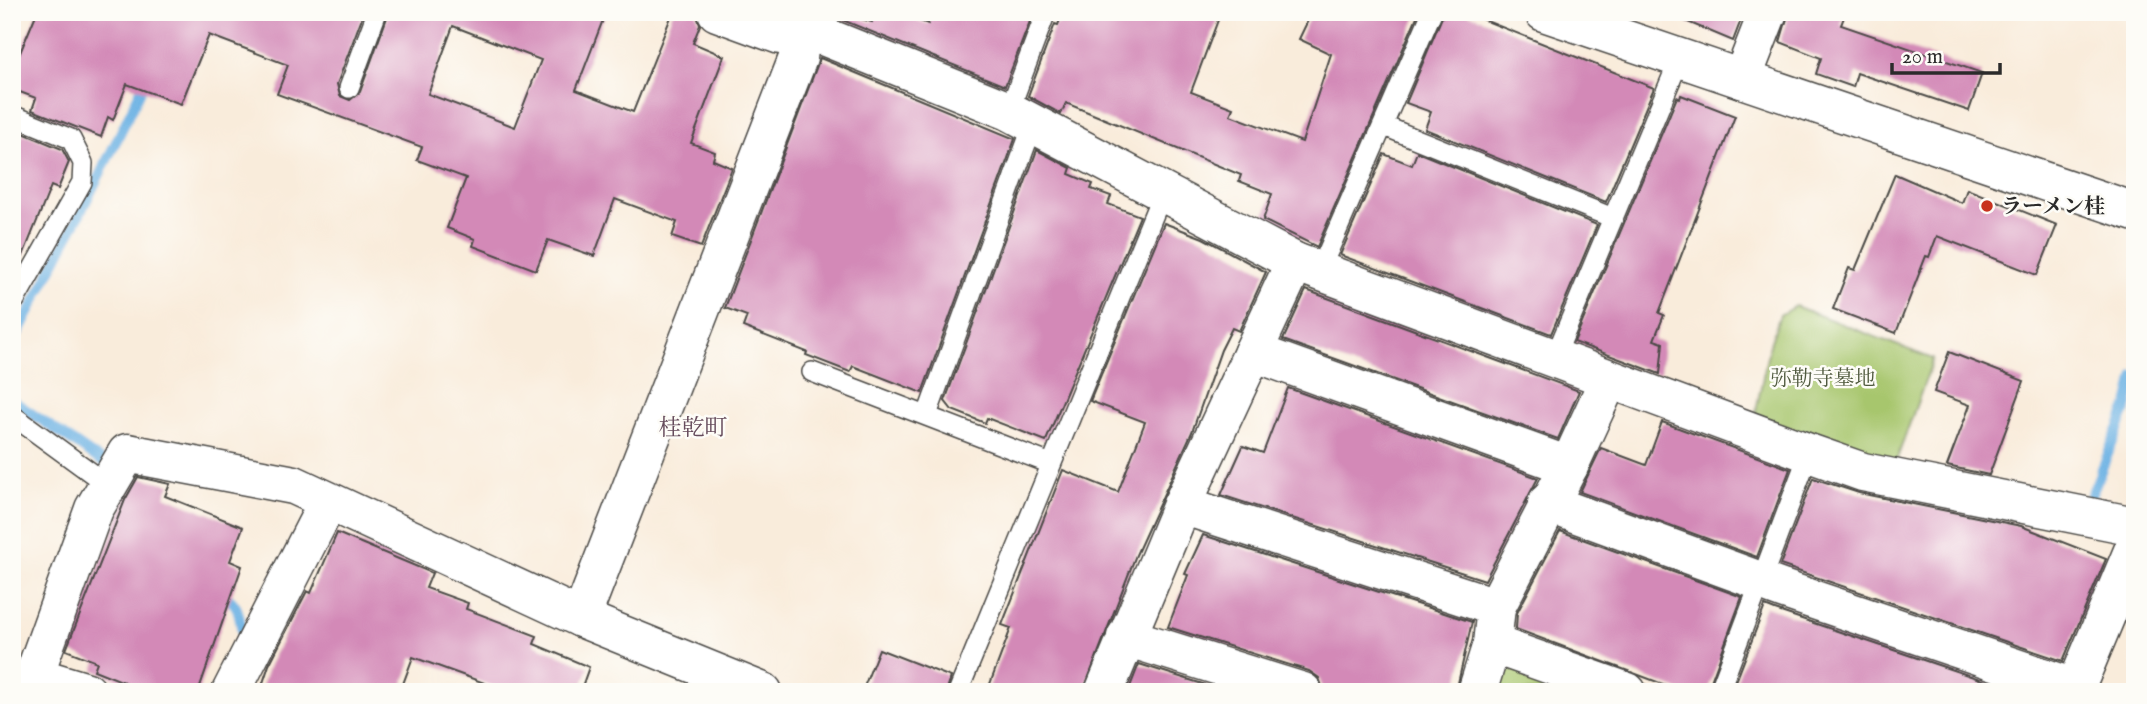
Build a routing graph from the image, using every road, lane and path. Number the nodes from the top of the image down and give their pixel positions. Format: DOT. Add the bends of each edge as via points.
graph roads {
  1 [pos="377,12"];
  2 [pos="717,12"];
  3 [pos="1046,12"];
  4 [pos="1432,12"];
  5 [pos="1544,12"];
  6 [pos="1768,12"];
  7 [pos="803,25"];
  8 [pos="1680,58"];
  9 [pos="1742,79"];
  10 [pos="349,88"];
  11 [pos="12,116"];
  12 [pos="1021,118"];
  13 [pos="1384,126"];
  14 [pos="1163,192"];
  15 [pos="2135,212"];
  16 [pos="1613,218"];
  17 [pos="1307,266"];
  18 [pos="12,299"];
  19 [pos="1254,352"];
  20 [pos="1553,359"];
  21 [pos="811,372"];
  22 [pos="1609,379"];
  23 [pos="12,415"];
  24 [pos="927,415"];
  25 [pos="1809,453"];
  26 [pos="1051,464"];
  27 [pos="1569,466"];
  28 [pos="114,476"];
  29 [pos="328,502"];
  30 [pos="1547,503"];
  31 [pos="1182,505"];
  32 [pos="2135,526"];
  33 [pos="2135,546"];
  34 [pos="1760,581"];
  35 [pos="1496,607"];
  36 [pos="581,618"];
  37 [pos="1126,637"];
  38 [pos="1492,644"];
  39 [pos="31,684"];
  40 [pos="2074,690"];
  41 [pos="87,692"];
  42 [pos="231,692"];
  43 [pos="763,692"];
  44 [pos="958,692"];
  45 [pos="1104,692"];
  46 [pos="1303,692"];
  47 [pos="1477,692"];
  48 [pos="1627,692"];
  49 [pos="1719,692"];
  1 -- 10 [label="lane"];
  2 -- 7 [label="street" via="780,35"];
  3 -- 12 [label="lane"];
  4 -- 13 [label="lane"];
  5 -- 8 [label="street"];
  6 -- 9 [label="street"];
  7 -- 12 [label="street"];
  7 -- 36 [label="street" via="798,58"];
  8 -- 9 [label="street"];
  8 -- 16 [label="lane"];
  9 -- 15 [label="street"];
  11 -- 18 [label="lane" via="71,139 83,163 82,182"];
  12 -- 14 [label="street"];
  12 -- 24 [label="lane"];
  13 -- 16 [label="lane"];
  13 -- 17 [label="lane"];
  14 -- 17 [label="street"];
  14 -- 26 [label="lane"];
  16 -- 20 [label="lane"];
  17 -- 19 [label="street"];
  17 -- 20 [label="street"];
  19 -- 27 [label="street"];
  19 -- 31 [label="street"];
  20 -- 22 [label="street"];
  21 -- 24 [label="lane"];
  22 -- 25 [label="street"];
  22 -- 27 [label="street"];
  23 -- 28 [label="lane"];
  24 -- 26 [label="lane"];
  25 -- 32 [label="street" via="1863,472"];
  25 -- 34 [label="lane"];
  26 -- 44 [label="lane"];
  27 -- 30 [label="street"];
  28 -- 29 [label="street" via="127,453 294,485"];
  28 -- 39 [label="street" via="94,509"];
  29 -- 36 [label="street"];
  29 -- 42 [label="street"];
  30 -- 34 [label="street"];
  30 -- 35 [label="street"];
  31 -- 35 [label="street"];
  31 -- 37 [label="street"];
  33 -- 40 [label="street"];
  34 -- 40 [label="street"];
  34 -- 49 [label="lane"];
  35 -- 38 [label="street"];
  36 -- 43 [label="street"];
  37 -- 45 [label="street"];
  37 -- 46 [label="street"];
  38 -- 47 [label="street"];
  38 -- 48 [label="street"];
  39 -- 41 [label="street"];
}
